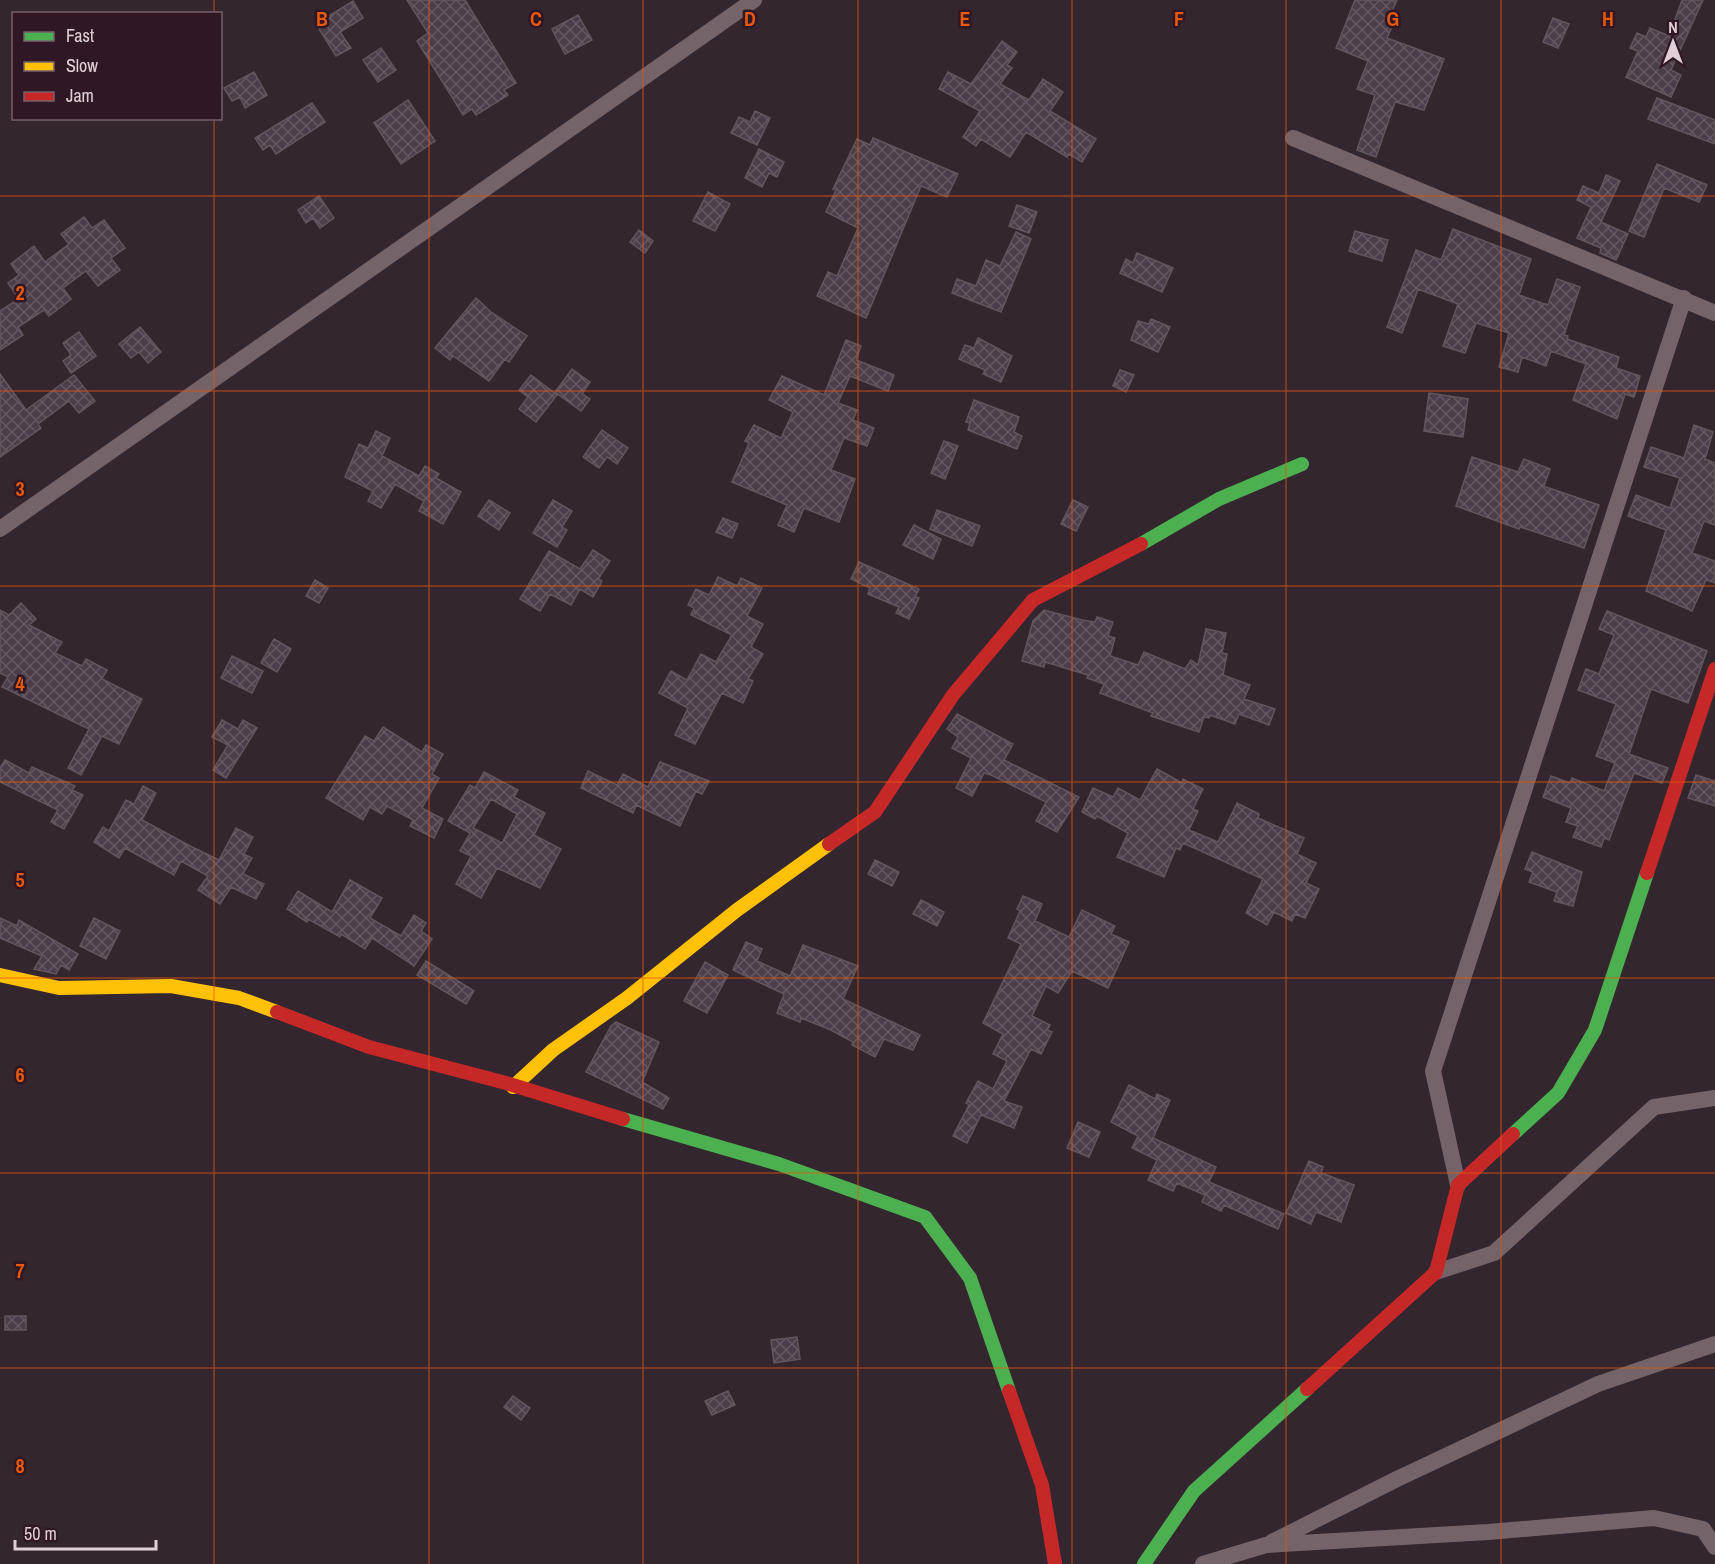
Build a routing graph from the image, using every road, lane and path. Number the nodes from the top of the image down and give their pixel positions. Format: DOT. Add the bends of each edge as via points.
graph roads {
  1 [pos="754,0"];
  2 [pos="1293,138"];
  3 [pos="1684,298"];
  4 [pos="1715,313"];
  5 [pos="1302,464"];
  6 [pos="0,529"];
  7 [pos="1715,669"];
  8 [pos="0,975"];
  9 [pos="513,1087"];
  10 [pos="1715,1098"];
  11 [pos="1458,1185"];
  12 [pos="1436,1272"];
  13 [pos="1715,1344"];
  14 [pos="1266,1545"];
  15 [pos="1715,1547"];
  16 [pos="1055,1564"];
  17 [pos="1144,1564"];
  18 [pos="1203,1564"];
  1 -- 6 [label="street"];
  2 -- 3 [label="street"];
  3 -- 4 [label="street"];
  3 -- 11 [label="street" via="1432,1071"];
  5 -- 9 [label="street" via="1219,499 1033,600 953,694 875,812 737,910 627,998 553,1050"];
  7 -- 11 [label="street" via="1595,1030 1558,1093"];
  8 -- 9 [label="street" via="59,988 171,986 240,998 369,1047"];
  9 -- 16 [label="street" via="779,1164 925,1217 970,1278 1042,1485"];
  10 -- 12 [label="street" via="1654,1107 1494,1252"];
  11 -- 12 [label="street"];
  12 -- 17 [label="street" via="1194,1491"];
  13 -- 14 [label="street" via="1598,1384"];
  14 -- 15 [label="street" via="1654,1518 1703,1529"];
  14 -- 18 [label="street"];
}
